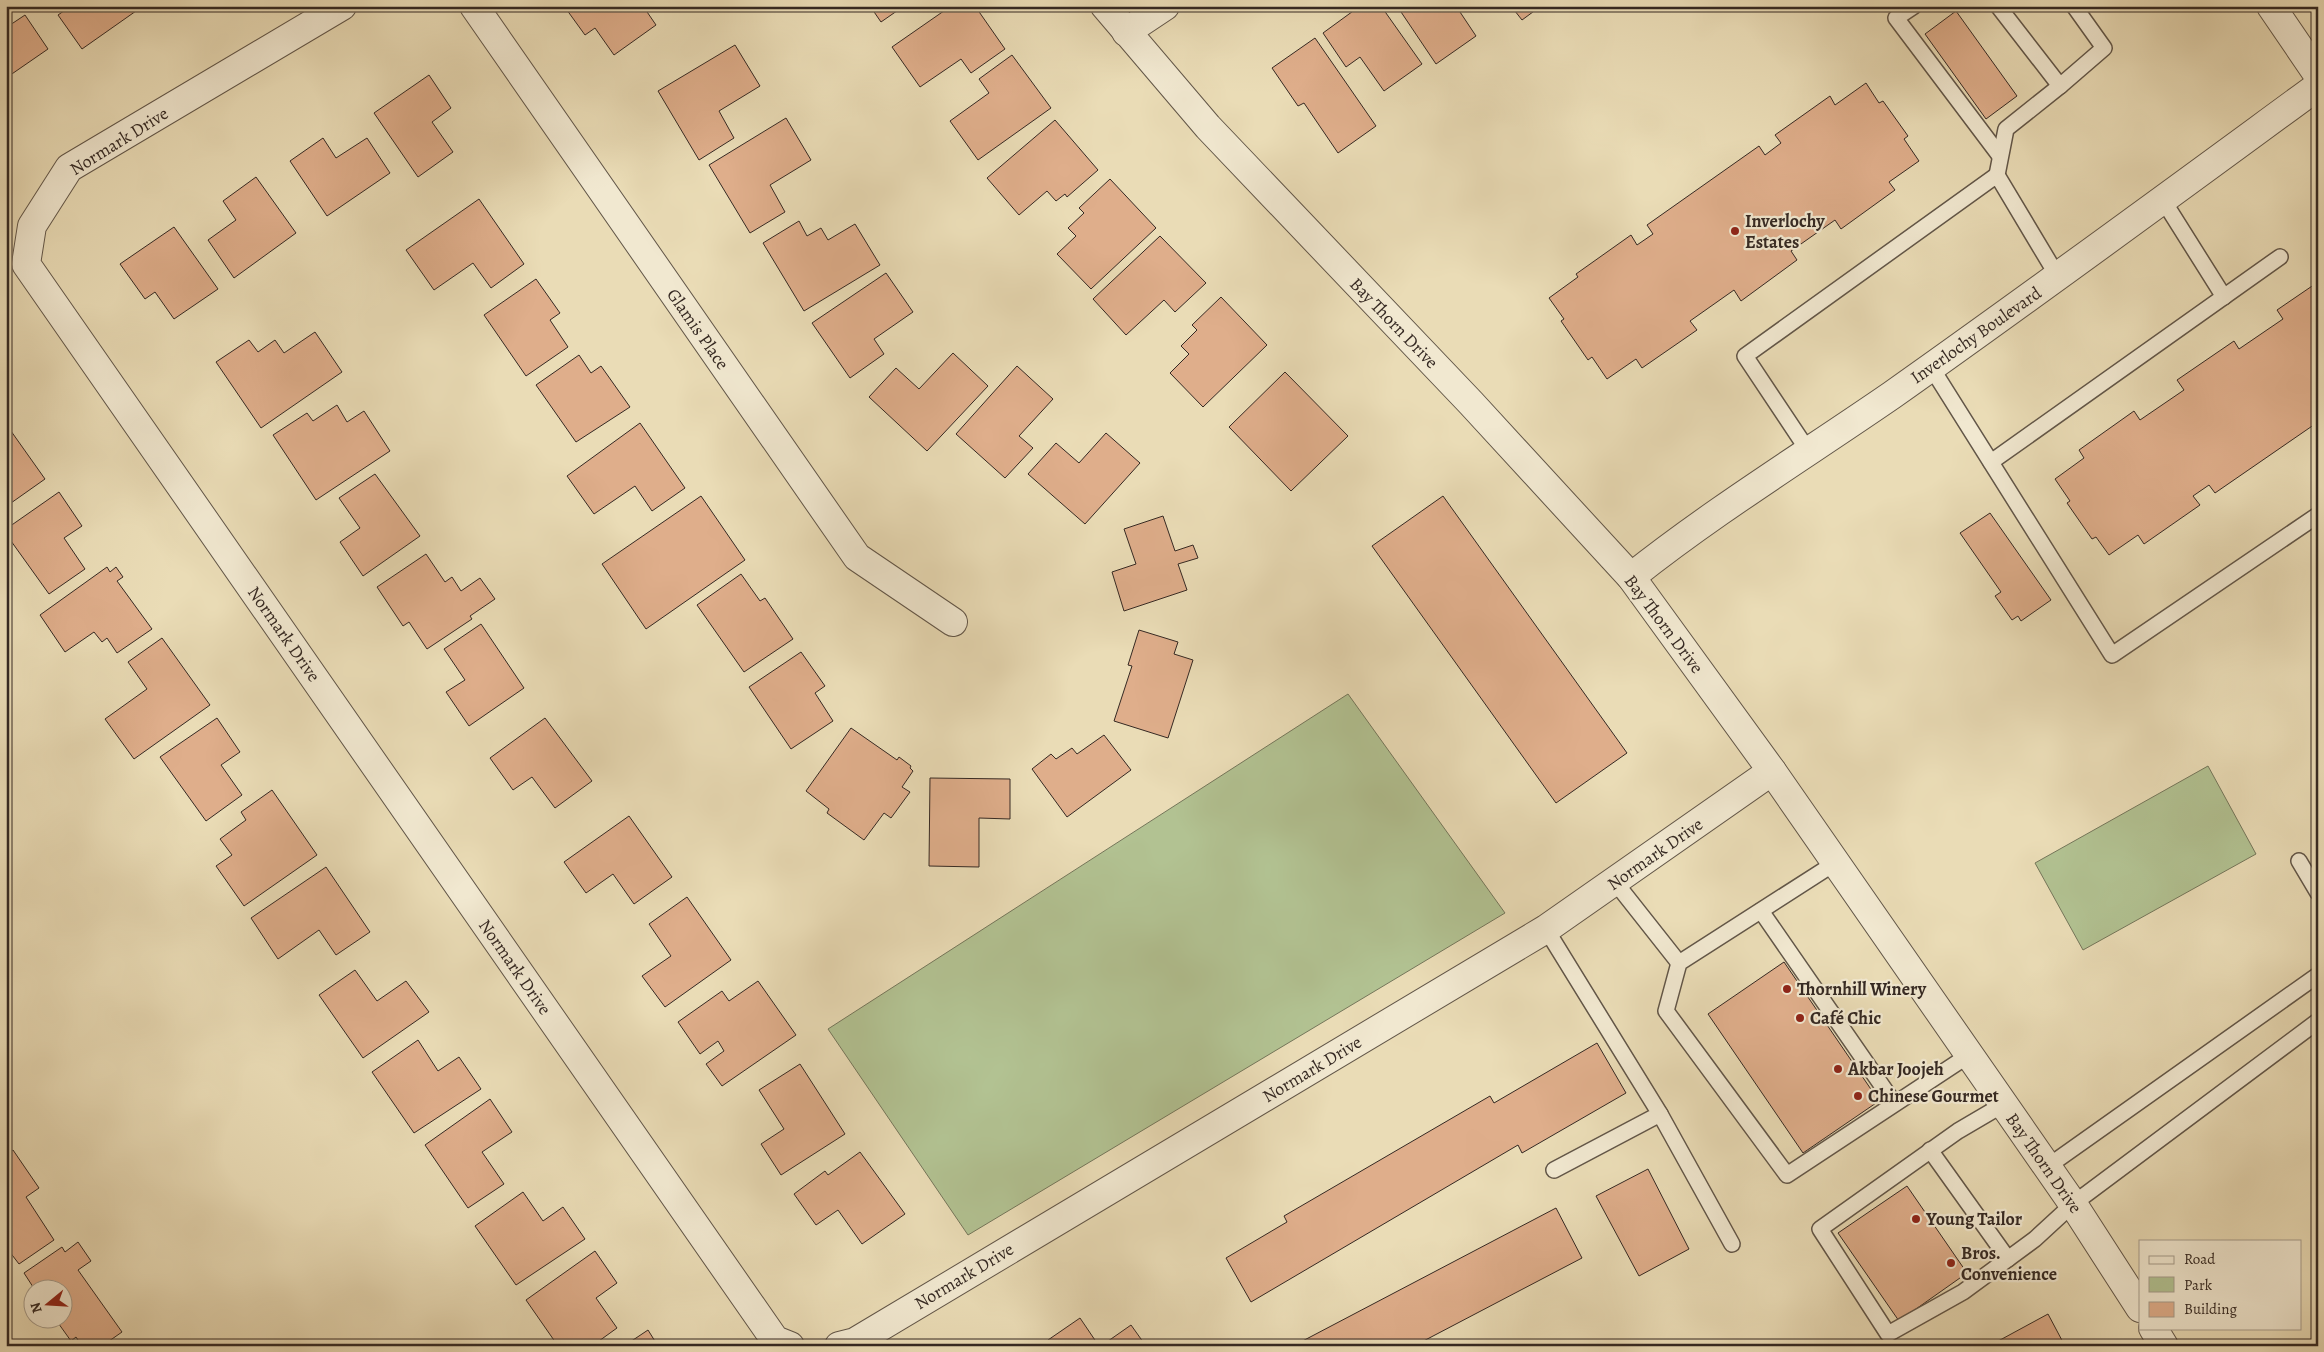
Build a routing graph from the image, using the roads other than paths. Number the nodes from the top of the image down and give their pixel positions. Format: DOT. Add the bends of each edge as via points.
graph roads {
  1 [pos="342,6"];
  2 [pos="474,6"];
  3 [pos="1105,6"];
  4 [pos="1164,6"];
  5 [pos="1914,6"];
  6 [pos="1998,6"];
  7 [pos="2074,6"];
  8 [pos="2271,6"];
  9 [pos="1126,32"];
  10 [pos="2318,75"];
  11 [pos="2060,86"];
  12 [pos="2318,86"];
  13 [pos="2000,156"];
  14 [pos="1997,174"];
  15 [pos="2163,200"];
  16 [pos="2280,257"];
  17 [pos="2058,277"];
  18 [pos="2224,297"];
  19 [pos="1932,367"];
  20 [pos="1809,452"];
  21 [pos="1991,462"];
  22 [pos="2318,515"];
  23 [pos="1631,577"];
  24 [pos="953,622"];
  25 [pos="1772,771"];
  26 [pos="2299,861"];
  27 [pos="1835,863"];
  28 [pos="1615,882"];
  29 [pos="2318,893"];
  30 [pos="1761,911"];
  31 [pos="1546,929"];
  32 [pos="1679,963"];
  33 [pos="2318,975"];
  34 [pos="2318,1021"];
  35 [pos="1969,1055"];
  36 [pos="1894,1103"];
  37 [pos="2004,1104"];
  38 [pos="1660,1114"];
  39 [pos="1930,1150"];
  40 [pos="2047,1167"];
  41 [pos="1554,1170"];
  42 [pos="2073,1204"];
  43 [pos="1732,1244"];
  44 [pos="2008,1259"];
  45 [pos="2139,1306"];
  46 [pos="2154,1330"];
  47 [pos="790,1346"];
  48 [pos="839,1346"];
  49 [pos="2164,1346"];
  1 -- 47 [label="street, Normark Drive" via="69,168 32,226 26,264 769,1332 775,1340"];
  2 -- 24 [label="street, Glamis Place" via="856,557"];
  3 -- 9 [label="street, Bay Thorn Drive"];
  4 -- 9 [label="street"];
  5 -- 13 [label="lane" via="1896,18"];
  6 -- 11 [label="lane"];
  7 -- 11 [label="lane" via="2104,48"];
  8 -- 10 [label="street"];
  9 -- 23 [label="street, Bay Thorn Drive" via="1208,127"];
  11 -- 13 [label="lane" via="2006,128"];
  12 -- 15 [label="street, Inverlochy Boulevard"];
  13 -- 14 [label="lane"];
  14 -- 17 [label="lane"];
  14 -- 20 [label="lane" via="1744,356"];
  15 -- 17 [label="street, Inverlochy Boulevard"];
  15 -- 18 [label="lane"];
  16 -- 18 [label="lane"];
  17 -- 19 [label="street, Inverlochy Boulevard"];
  18 -- 21 [label="lane"];
  19 -- 20 [label="street, Inverlochy Boulevard"];
  19 -- 21 [label="lane"];
  20 -- 23 [label="street, Inverlochy Boulevard" via="1671,545"];
  21 -- 22 [label="lane" via="2112,655"];
  23 -- 25 [label="street, Bay Thorn Drive"];
  25 -- 27 [label="street, Bay Thorn Drive"];
  25 -- 28 [label="street, Normark Drive"];
  26 -- 29 [label="lane"];
  27 -- 30 [label="lane"];
  27 -- 35 [label="street, Bay Thorn Drive"];
  28 -- 31 [label="street, Normark Drive"];
  28 -- 32 [label="lane"];
  30 -- 32 [label="lane"];
  30 -- 36 [label="lane"];
  31 -- 38 [label="lane"];
  31 -- 48 [label="street, Normark Drive" via="855,1342"];
  32 -- 36 [label="lane" via="1666,1011 1787,1175"];
  33 -- 40 [label="lane"];
  34 -- 42 [label="lane"];
  35 -- 36 [label="lane"];
  35 -- 37 [label="street, Bay Thorn Drive"];
  37 -- 39 [label="lane"];
  37 -- 40 [label="street, Bay Thorn Drive"];
  38 -- 41 [label="lane"];
  38 -- 43 [label="lane"];
  39 -- 44 [label="lane"];
  39 -- 44 [label="lane" via="1820,1229 1888,1334 1963,1292"];
  40 -- 42 [label="street, Bay Thorn Drive"];
  42 -- 44 [label="lane"];
  42 -- 45 [label="street, Bay Thorn Drive"];
  46 -- 49 [label="street"];
}
